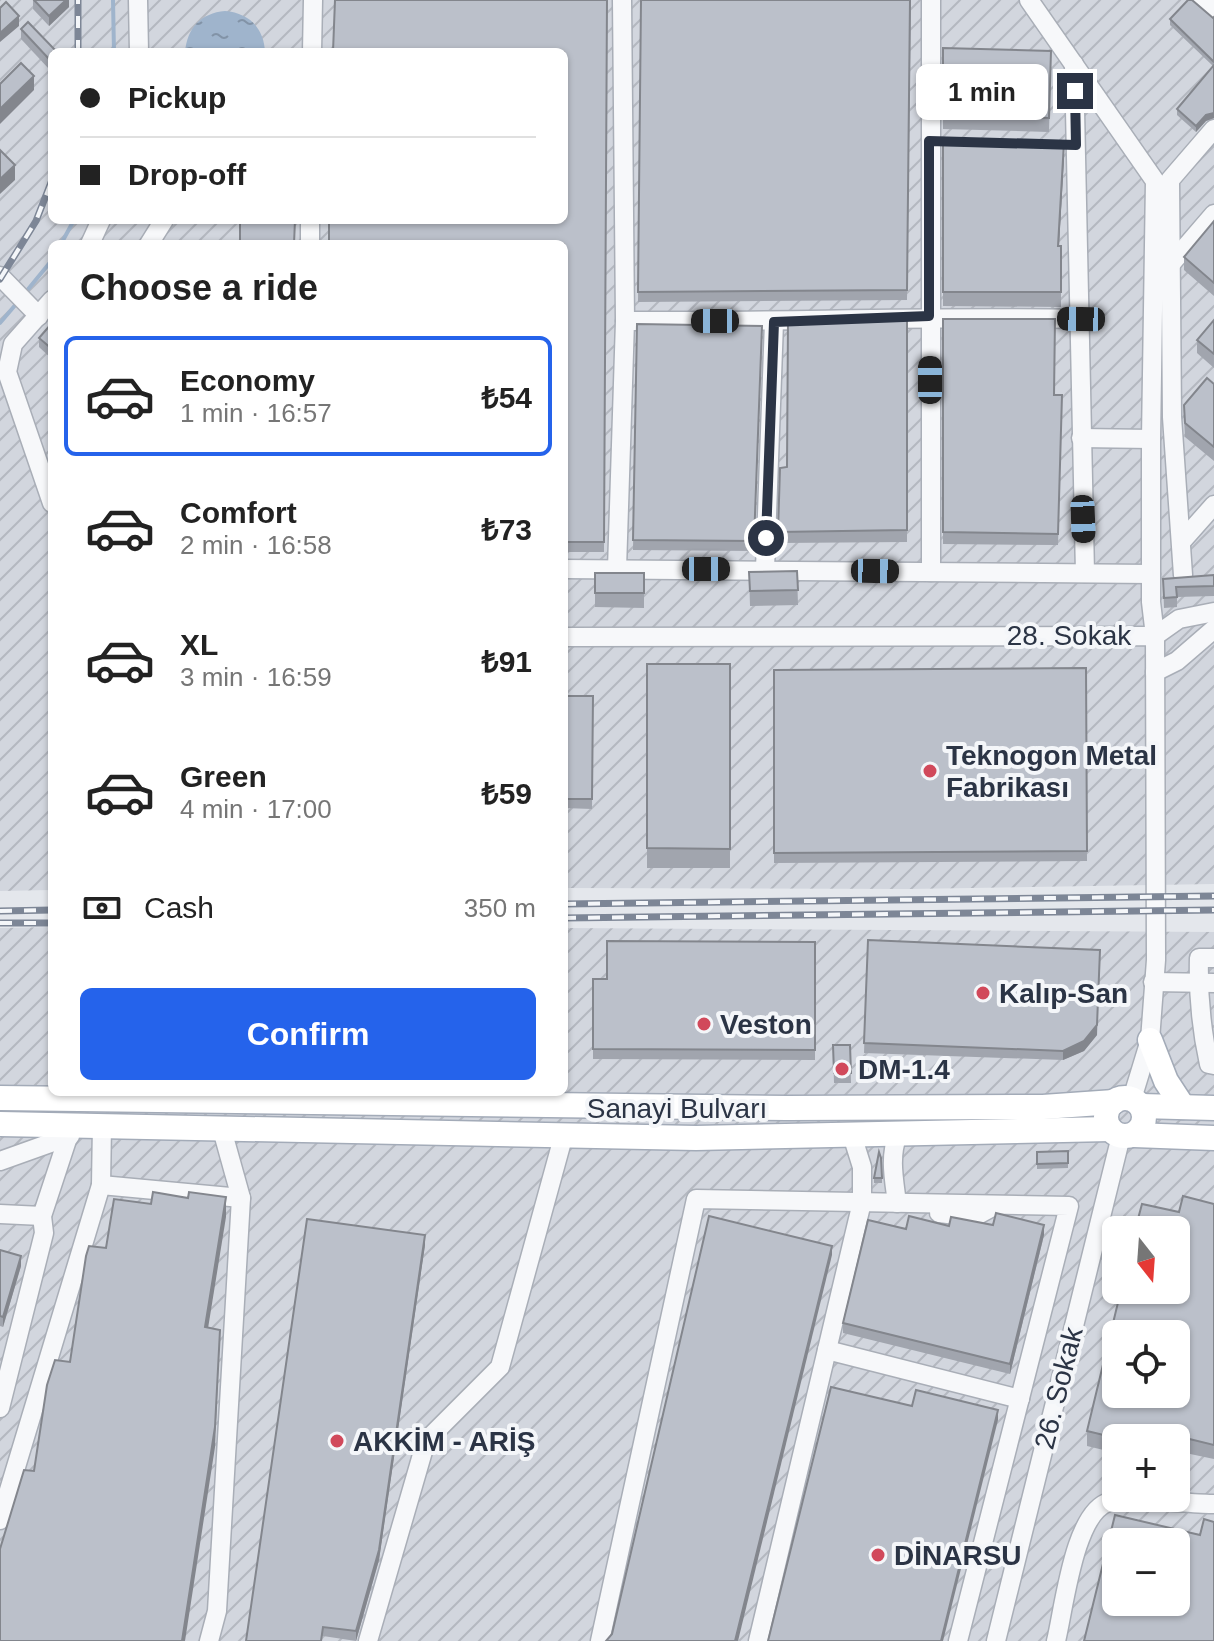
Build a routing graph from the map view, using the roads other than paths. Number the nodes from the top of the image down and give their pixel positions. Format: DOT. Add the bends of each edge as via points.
graph roads {
  1 [pos="138,0"];
  2 [pos="313,0"];
  3 [pos="622,0"];
  4 [pos="931,0"];
  5 [pos="1029,0"];
  6 [pos="1201,0"];
  7 [pos="1214,11"];
  8 [pos="139,48"];
  9 [pos="312,48"];
  10 [pos="1074,64"];
  11 [pos="1214,129"];
  12 [pos="1214,214"];
  13 [pos="1170,265"];
  14 [pos="5,280"];
  15 [pos="48,302"];
  16 [pos="34,310"];
  17 [pos="929,316"];
  18 [pos="1081,319"];
  19 [pos="625,321"];
  20 [pos="774,322"];
  21 [pos="1081,438"];
  22 [pos="1151,439"];
  23 [pos="48,491"];
  24 [pos="1214,505"];
  25 [pos="1182,541"];
  26 [pos="568,569"];
  27 [pos="617,569"];
  28 [pos="765,569"];
  29 [pos="931,572"];
  30 [pos="1085,573"];
  31 [pos="1151,574"];
  32 [pos="1183,575"];
  33 [pos="1214,612"];
  34 [pos="1214,629"];
  35 [pos="1155,636"];
  36 [pos="568,637"];
  37 [pos="1155,672"];
  38 [pos="1214,958"];
  39 [pos="1153,982"];
  40 [pos="1206,983"];
  41 [pos="1150,1040"];
  42 [pos="1214,1065"];
  43 [pos="0,1098"];
  44 [pos="565,1099"];
  45 [pos="1129,1102"];
  46 [pos="1183,1107"];
  47 [pos="1214,1108"];
  48 [pos="0,1124"];
  49 [pos="102,1125"];
  50 [pos="221,1126"];
  51 [pos="71,1130"];
  52 [pos="1121,1133"];
  53 [pos="564,1134"];
  54 [pos="898,1134"];
  55 [pos="852,1135"];
  56 [pos="1214,1138"];
  57 [pos="0,1161"];
  58 [pos="101,1185"];
  59 [pos="241,1198"];
  60 [pos="862,1202"];
  61 [pos="900,1203"];
  62 [pos="0,1214"];
  63 [pos="42,1216"];
  64 [pos="827,1350"];
  65 [pos="1020,1399"];
  66 [pos="0,1408"];
  67 [pos="1214,1504"];
  68 [pos="0,1520"];
  69 [pos="209,1641"];
  70 [pos="368,1641"];
  71 [pos="600,1641"];
  72 [pos="758,1641"];
  73 [pos="958,1641"];
  74 [pos="996,1641"];
  75 [pos="1056,1641"];
  1 -- 8 [label="street"];
  2 -- 9 [label="street"];
  3 -- 19 [label="street"];
  4 -- 17 [label="street" via="936,141"];
  5 -- 10 [label="street"];
  6 -- 7 [label="street"];
  10 -- 18 [label="street" via="1068,144"];
  10 -- 22 [label="street" via="1155,181"];
  11 -- 13 [label="street" via="1170,180"];
  12 -- 13 [label="street"];
  13 -- 25 [label="street" via="1172,417"];
  14 -- 16 [label="street"];
  15 -- 16 [label="street"];
  16 -- 23 [label="street" via="13,344 7,372"];
  17 -- 18 [label="street"];
  17 -- 20 [label="street"];
  17 -- 29 [label="street"];
  18 -- 21 [label="street"];
  19 -- 20 [label="street"];
  19 -- 27 [label="street"];
  20 -- 28 [label="street"];
  21 -- 22 [label="street"];
  21 -- 30 [label="street"];
  22 -- 31 [label="street"];
  24 -- 25 [label="street"];
  25 -- 32 [label="street"];
  26 -- 27 [label="street"];
  27 -- 28 [label="street"];
  28 -- 29 [label="street"];
  29 -- 30 [label="street"];
  30 -- 31 [label="street"];
  31 -- 35 [label="street"];
  33 -- 35 [label="street" via="1179,619"];
  34 -- 37 [label="street" via="1177,661"];
  35 -- 36 [label="street, 28. Sokak"];
  35 -- 37 [label="street, 28. Sokak"];
  37 -- 39 [label="street, 28. Sokak"];
  38 -- 40 [label="street" via="1199,958"];
  39 -- 40 [label="street"];
  39 -- 41 [label="street, 28. Sokak"];
  40 -- 42 [label="street" via="1199,1017 1209,1064"];
  41 -- 45 [label="street, 28. Sokak"];
  41 -- 46 [label="main road"];
  43 -- 44 [label="main road, Sanayi Bulvarı"];
  44 -- 45 [label="main road, Sanayi Bulvarı" via="1043,1107"];
  45 -- 46 [label="main road, Sanayi Bulvarı"];
  45 -- 52 [label="main road" via="1106,1117"];
  45 -- 52 [label="main road" via="1143,1125"];
  46 -- 47 [label="main road, Sanayi Bulvarı"];
  48 -- 51 [label="main road, Sanayi Bulvarı"];
  49 -- 50 [label="main road, Sanayi Bulvarı"];
  49 -- 51 [label="main road, Sanayi Bulvarı"];
  49 -- 58 [label="street"];
  50 -- 53 [label="main road, Sanayi Bulvarı"];
  50 -- 59 [label="street"];
  51 -- 57 [label="street"];
  51 -- 63 [label="street"];
  52 -- 54 [label="main road, Sanayi Bulvarı"];
  52 -- 56 [label="main road, Sanayi Bulvarı"];
  52 -- 74 [label="street, 26. Sokak"];
  53 -- 55 [label="main road, Sanayi Bulvarı"];
  53 -- 70 [label="street" via="500,1367 426,1441"];
  54 -- 55 [label="main road, Sanayi Bulvarı"];
  54 -- 61 [label="street" via="893,1166"];
  55 -- 60 [label="street" via="862,1167"];
  58 -- 59 [label="street"];
  58 -- 68 [label="street"];
  59 -- 69 [label="street" via="220,1580"];
  60 -- 61 [label="street"];
  60 -- 64 [label="street"];
  60 -- 71 [label="street" via="696,1199"];
  61 -- 65 [label="street" via="974,1217 997,1204 1069,1206"];
  62 -- 63 [label="street"];
  63 -- 66 [label="street" via="44,1233"];
  64 -- 65 [label="street"];
  64 -- 72 [label="street"];
  65 -- 73 [label="street"];
  67 -- 75 [label="street" via="1109,1502 1095,1511 1082,1528"];
}
